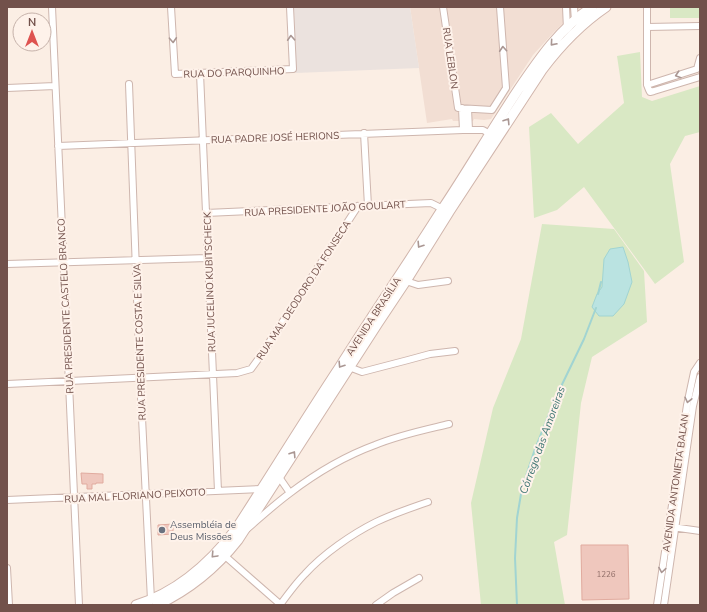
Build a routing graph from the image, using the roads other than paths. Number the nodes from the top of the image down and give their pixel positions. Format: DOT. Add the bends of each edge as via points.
graph roads {
  1 [pos="52,7"];
  2 [pos="171,7"];
  3 [pos="290,7"];
  4 [pos="443,7"];
  5 [pos="500,7"];
  6 [pos="566,7"];
  7 [pos="574,7"];
  8 [pos="592,7"];
  9 [pos="606,7"];
  10 [pos="647,7"];
  11 [pos="575,20"];
  12 [pos="700,26"];
  13 [pos="647,27"];
  14 [pos="571,29"];
  15 [pos="700,58"];
  16 [pos="697,69"];
  17 [pos="200,73"];
  18 [pos="700,76"];
  19 [pos="129,84"];
  20 [pos="647,85"];
  21 [pos="55,86"];
  22 [pos="7,88"];
  23 [pos="463,108"];
  24 [pos="466,130"];
  25 [pos="364,133"];
  26 [pos="494,135"];
  27 [pos="203,140"];
  28 [pos="131,143"];
  29 [pos="58,146"];
  30 [pos="358,206"];
  31 [pos="368,206"];
  32 [pos="446,210"];
  33 [pos="206,214"];
  34 [pos="208,258"];
  35 [pos="136,260"];
  36 [pos="63,263"];
  37 [pos="7,264"];
  38 [pos="406,281"];
  39 [pos="448,281"];
  40 [pos="455,351"];
  41 [pos="700,363"];
  42 [pos="349,367"];
  43 [pos="213,374"];
  44 [pos="140,377"];
  45 [pos="700,377"];
  46 [pos="68,381"];
  47 [pos="7,384"];
  48 [pos="449,424"];
  49 [pos="279,477"];
  50 [pos="262,488"];
  51 [pos="218,491"];
  52 [pos="290,493"];
  53 [pos="146,494"];
  54 [pos="74,498"];
  55 [pos="7,500"];
  56 [pos="428,502"];
  57 [pos="672,527"];
  58 [pos="700,531"];
  59 [pos="242,534"];
  60 [pos="224,556"];
  61 [pos="7,568"];
  62 [pos="419,578"];
  63 [pos="154,603"];
  64 [pos="9,605"];
  65 [pos="79,605"];
  66 [pos="136,605"];
  67 [pos="281,605"];
  68 [pos="376,605"];
  69 [pos="657,605"];
  70 [pos="664,605"];
  1 -- 21 [label="street, RUA PRESIDENTE CASTELO BRANCO"];
  2 -- 17 [label="street, RUA DO PARQUINHO, one-way" via="174,74"];
  17 -- 3 [label="street, RUA DO PARQUINHO, one-way" via="293,69"];
  4 -- 23 [label="street, RUA LEBLON"];
  23 -- 5 [label="street, one-way" via="492,110 506,88"];
  6 -- 14 [label="street"];
  7 -- 11 [label="street"];
  8 -- 11 [label="main road, AVENIDA BRASÍLIA"];
  9 -- 14 [label="main road, AVENIDA BRASÍLIA"];
  10 -- 13 [label="street"];
  11 -- 14 [label="main road, AVENIDA BRASÍLIA"];
  12 -- 13 [label="street"];
  13 -- 20 [label="street"];
  26 -- 14 [label="main road, AVENIDA BRASÍLIA, one-way" via="555,52 568,39"];
  14 -- 26 [label="main road, AVENIDA BRASÍLIA, one-way" via="546,50"];
  15 -- 16 [label="street"];
  16 -- 18 [label="street"];
  16 -- 20 [label="street, one-way"];
  17 -- 27 [label="street, RUA JUCELINO KUBITSCHECK"];
  18 -- 20 [label="street" via="650,92"];
  19 -- 28 [label="street, RUA PRESIDENTE COSTA E SILVA"];
  21 -- 22 [label="street"];
  21 -- 29 [label="street, RUA PRESIDENTE CASTELO BRANCO"];
  23 -- 24 [label="street, RUA LEBLON"];
  24 -- 25 [label="street, RUA PADRE JOSÉ HERIONS"];
  24 -- 26 [label="street, RUA PADRE JOSÉ HERIONS" via="483,130"];
  25 -- 27 [label="street, RUA PADRE JOSÉ HERIONS"];
  25 -- 31 [label="street"];
  26 -- 32 [label="main road, AVENIDA BRASÍLIA"];
  27 -- 28 [label="street, RUA PADRE JOSÉ HERIONS"];
  27 -- 33 [label="street, RUA JUCELINO KUBITSCHECK"];
  28 -- 29 [label="street, RUA PADRE JOSÉ HERIONS"];
  28 -- 35 [label="street, RUA PRESIDENTE COSTA E SILVA"];
  29 -- 36 [label="street, RUA PRESIDENTE CASTELO BRANCO"];
  30 -- 31 [label="street, RUA PRESIDENTE JOÃO GOULART"];
  30 -- 33 [label="street, RUA PRESIDENTE JOÃO GOULART"];
  30 -- 43 [label="street, RUA MAL DEODORO DA FONSECA" via="251,369 237,373"];
  31 -- 32 [label="street, RUA PRESIDENTE JOÃO GOULART" via="431,204"];
  32 -- 38 [label="main road, AVENIDA BRASÍLIA"];
  32 -- 50 [label="main road, AVENIDA BRASÍLIA, one-way" via="340,366"];
  33 -- 34 [label="street, RUA JUCELINO KUBITSCHECK"];
  34 -- 35 [label="street"];
  34 -- 43 [label="street, RUA JUCELINO KUBITSCHECK"];
  35 -- 36 [label="street"];
  35 -- 44 [label="street, RUA PRESIDENTE COSTA E SILVA"];
  36 -- 37 [label="street"];
  36 -- 46 [label="street, RUA PRESIDENTE CASTELO BRANCO"];
  38 -- 39 [label="street" via="418,285"];
  38 -- 42 [label="main road, AVENIDA BRASÍLIA"];
  40 -- 42 [label="street" via="430,354 362,372"];
  41 -- 57 [label="street, AVENIDA ANTONIETA BALAN, one-way" via="694,372 687,406"];
  49 -- 42 [label="main road, AVENIDA BRASÍLIA, one-way"];
  43 -- 44 [label="street, RUA MAL DEODORO DA FONSECA"];
  43 -- 51 [label="street, RUA JUCELINO KUBITSCHECK"];
  44 -- 46 [label="street, RUA MAL DEODORO DA FONSECA"];
  44 -- 53 [label="street, RUA PRESIDENTE COSTA E SILVA"];
  45 -- 57 [label="street, AVENIDA ANTONIETA BALAN"];
  46 -- 47 [label="street, RUA MAL DEODORO DA FONSECA"];
  46 -- 54 [label="street, RUA PRESIDENTE CASTELO BRANCO"];
  48 -- 52 [label="street" via="374,445 319,473"];
  49 -- 52 [label="street"];
  49 -- 59 [label="main road, AVENIDA BRASÍLIA"];
  50 -- 51 [label="street, RUA MAL FLORIANO PEIXOTO"];
  50 -- 63 [label="main road, AVENIDA BRASÍLIA, one-way" via="233,534 206,564"];
  51 -- 53 [label="street, RUA MAL FLORIANO PEIXOTO"];
  52 -- 59 [label="street"];
  53 -- 54 [label="street, RUA MAL FLORIANO PEIXOTO"];
  53 -- 63 [label="street, RUA PRESIDENTE COSTA E SILVA"];
  54 -- 55 [label="street, RUA MAL FLORIANO PEIXOTO"];
  54 -- 65 [label="street, RUA PRESIDENTE CASTELO BRANCO"];
  56 -- 67 [label="street" via="376,522 339,545 305,573"];
  57 -- 58 [label="street"];
  57 -- 69 [label="street, AVENIDA ANTONIETA BALAN, one-way"];
  57 -- 70 [label="street, AVENIDA ANTONIETA BALAN"];
  59 -- 60 [label="main road, AVENIDA BRASÍLIA"];
  60 -- 63 [label="main road, AVENIDA BRASÍLIA" via="197,582 177,595"];
  60 -- 67 [label="street"];
  61 -- 64 [label="street"];
  62 -- 68 [label="street"];
  63 -- 66 [label="main road, AVENIDA BRASÍLIA"];
}
